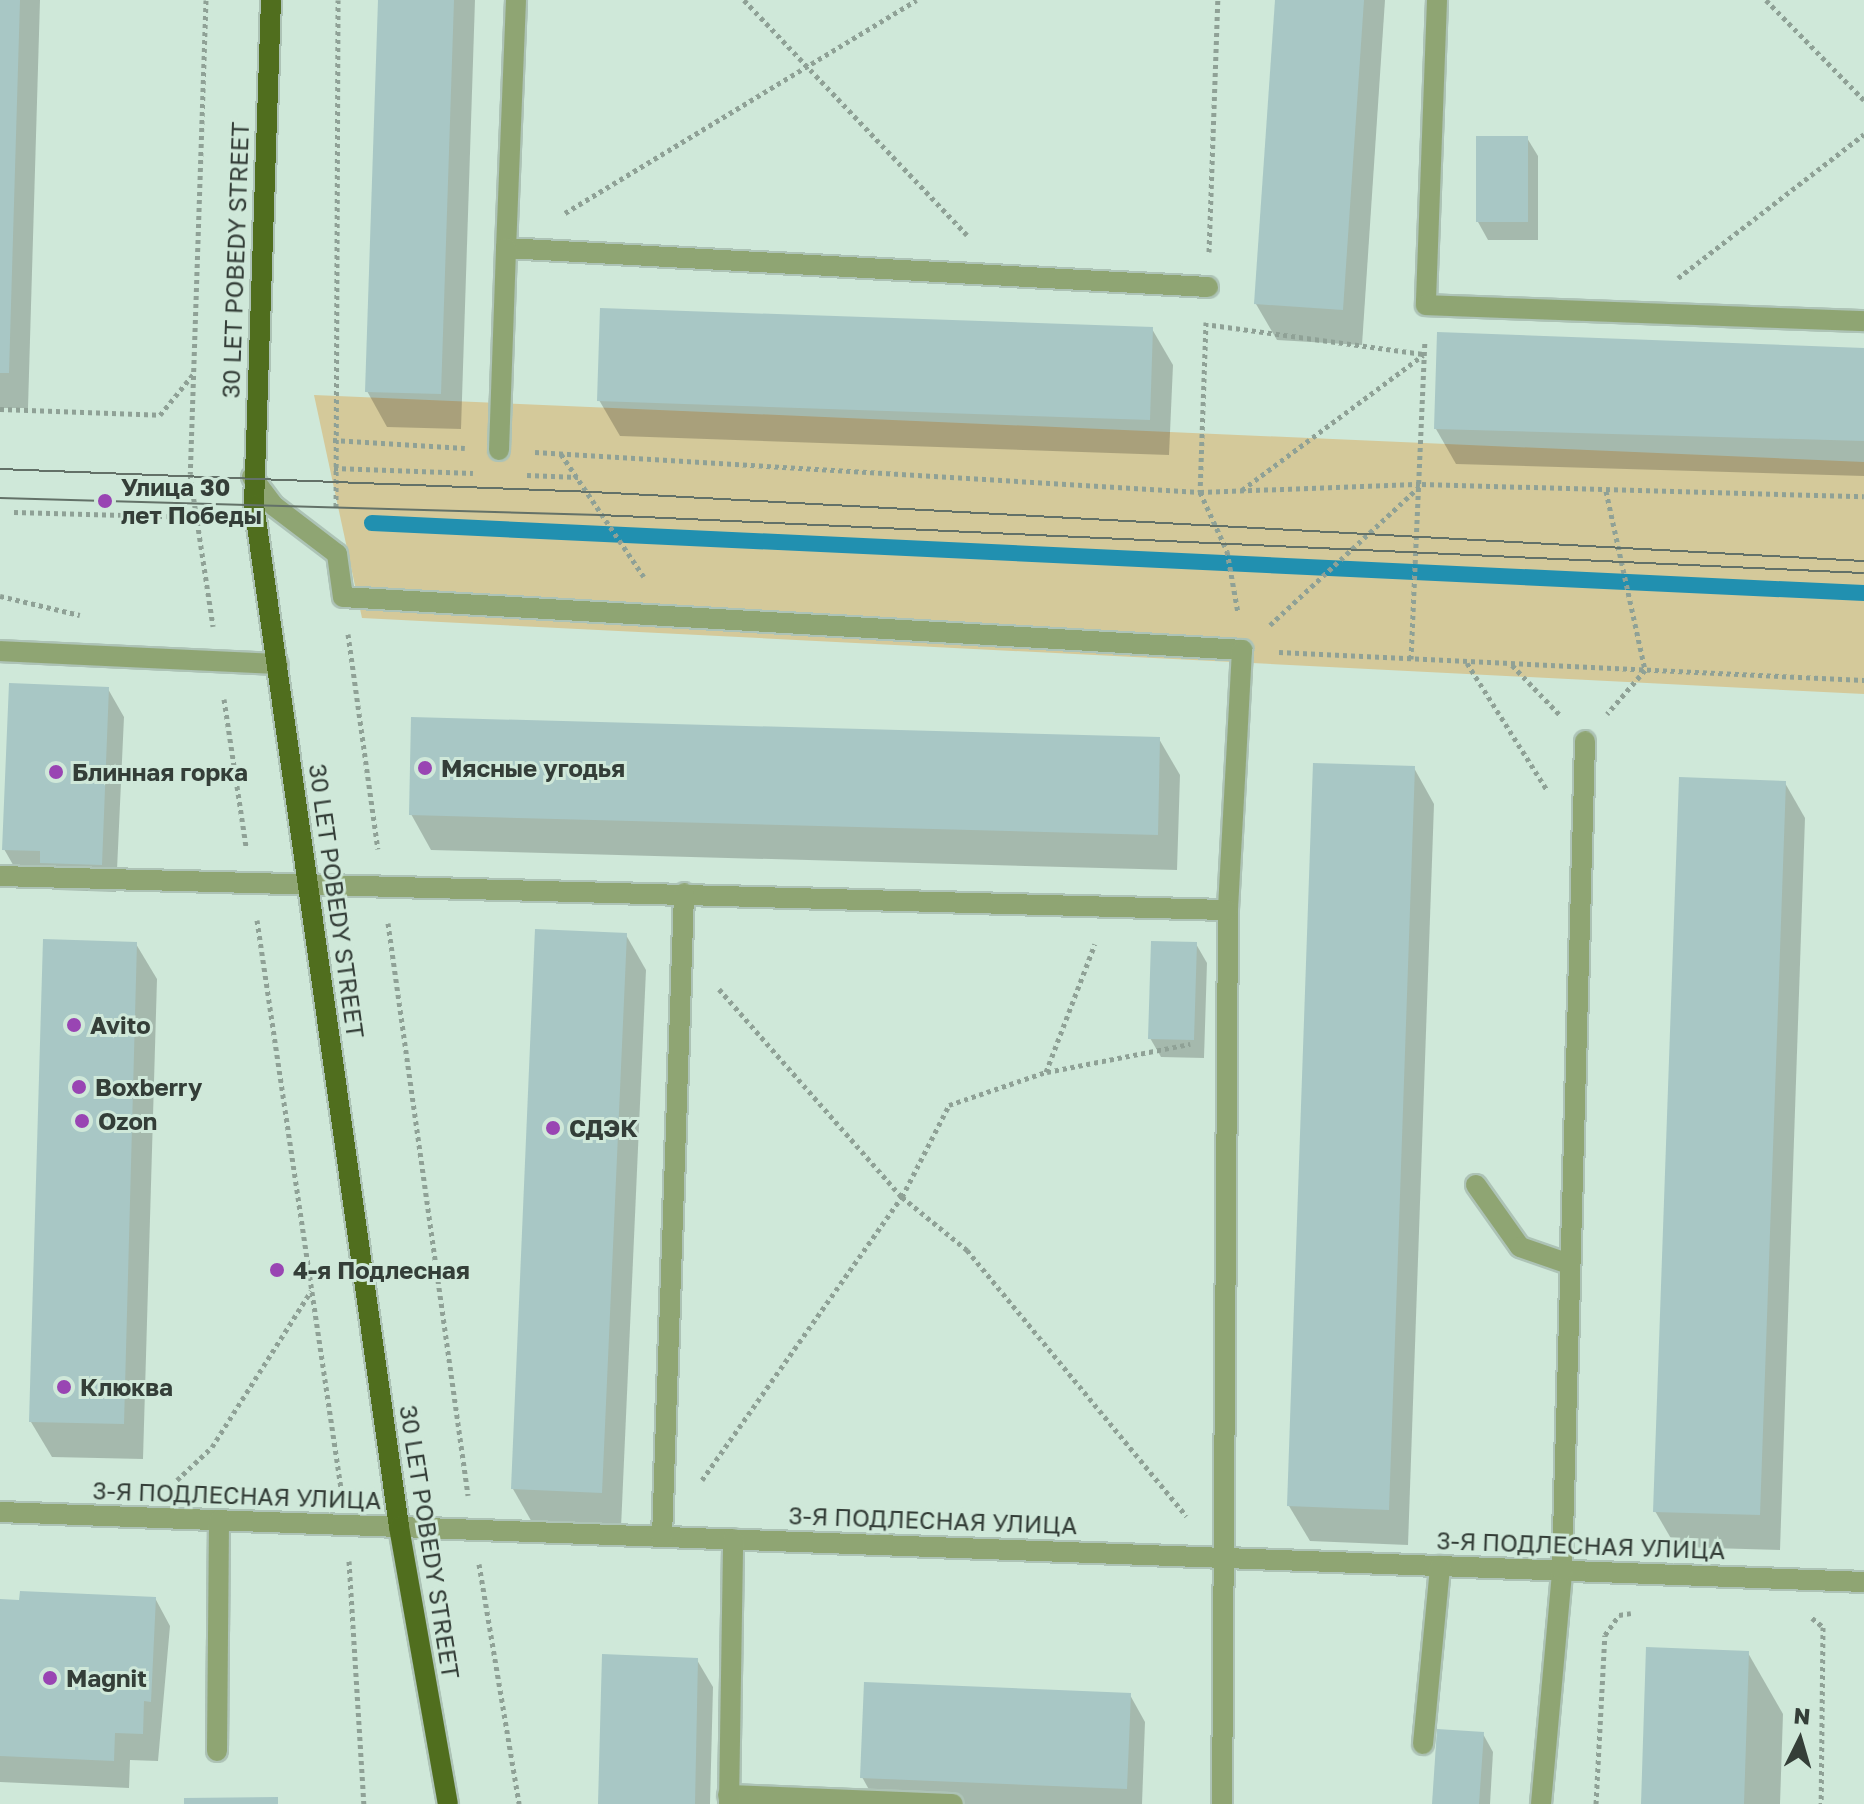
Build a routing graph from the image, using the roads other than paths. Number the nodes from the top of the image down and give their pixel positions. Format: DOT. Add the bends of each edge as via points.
graph roads {
  1 [pos="271,0"];
  2 [pos="516,0"];
  3 [pos="1437,0"];
  4 [pos="506,248"];
  5 [pos="1208,287"];
  6 [pos="1864,321"];
  7 [pos="499,450"];
  8 [pos="252,477"];
  9 [pos="0,651"];
  10 [pos="278,664"];
  11 [pos="1585,741"];
  12 [pos="0,876"];
  13 [pos="308,883"];
  14 [pos="684,893"];
  15 [pos="1228,910"];
  16 [pos="1476,1185"];
  17 [pos="1569,1264"];
  18 [pos="0,1512"];
  19 [pos="219,1520"];
  20 [pos="399,1527"];
  21 [pos="662,1537"];
  22 [pos="733,1539"];
  23 [pos="1219,1557"];
  24 [pos="1440,1566"];
  25 [pos="1562,1571"];
  26 [pos="1864,1582"];
  27 [pos="1423,1744"];
  28 [pos="217,1751"];
  29 [pos="728,1800"];
  30 [pos="448,1804"];
  31 [pos="953,1804"];
  32 [pos="1222,1804"];
  33 [pos="1541,1804"];
  1 -- 8 [label="main road, 30 LET POBEDY STREET"];
  2 -- 4 [label="street"];
  3 -- 6 [label="street" via="1426,305"];
  4 -- 5 [label="street"];
  4 -- 7 [label="street"];
  8 -- 10 [label="main road, 30 LET POBEDY STREET"];
  8 -- 15 [label="street" via="274,506 337,554 343,597 1242,650"];
  9 -- 10 [label="street" via="219,667"];
  10 -- 13 [label="main road, 30 LET POBEDY STREET"];
  11 -- 17 [label="street"];
  12 -- 13 [label="street"];
  13 -- 14 [label="street"];
  13 -- 20 [label="main road, 30 LET POBEDY STREET"];
  14 -- 15 [label="street"];
  14 -- 21 [label="street"];
  15 -- 23 [label="street"];
  16 -- 17 [label="street" via="1520,1247"];
  17 -- 25 [label="street"];
  18 -- 19 [label="street, 3-Я ПОДЛЕСНАЯ УЛИЦА"];
  19 -- 20 [label="street, 3-Я ПОДЛЕСНАЯ УЛИЦА"];
  19 -- 28 [label="street"];
  20 -- 21 [label="street, 3-Я ПОДЛЕСНАЯ УЛИЦА"];
  20 -- 30 [label="main road, 30 LET POBEDY STREET"];
  21 -- 22 [label="street, 3-Я ПОДЛЕСНАЯ УЛИЦА"];
  22 -- 23 [label="street, 3-Я ПОДЛЕСНАЯ УЛИЦА"];
  22 -- 29 [label="street"];
  23 -- 24 [label="street, 3-Я ПОДЛЕСНАЯ УЛИЦА"];
  23 -- 32 [label="street"];
  24 -- 25 [label="street, 3-Я ПОДЛЕСНАЯ УЛИЦА"];
  24 -- 27 [label="street"];
  25 -- 26 [label="street, 3-Я ПОДЛЕСНАЯ УЛИЦА"];
  25 -- 33 [label="street"];
  29 -- 31 [label="street"];
}
